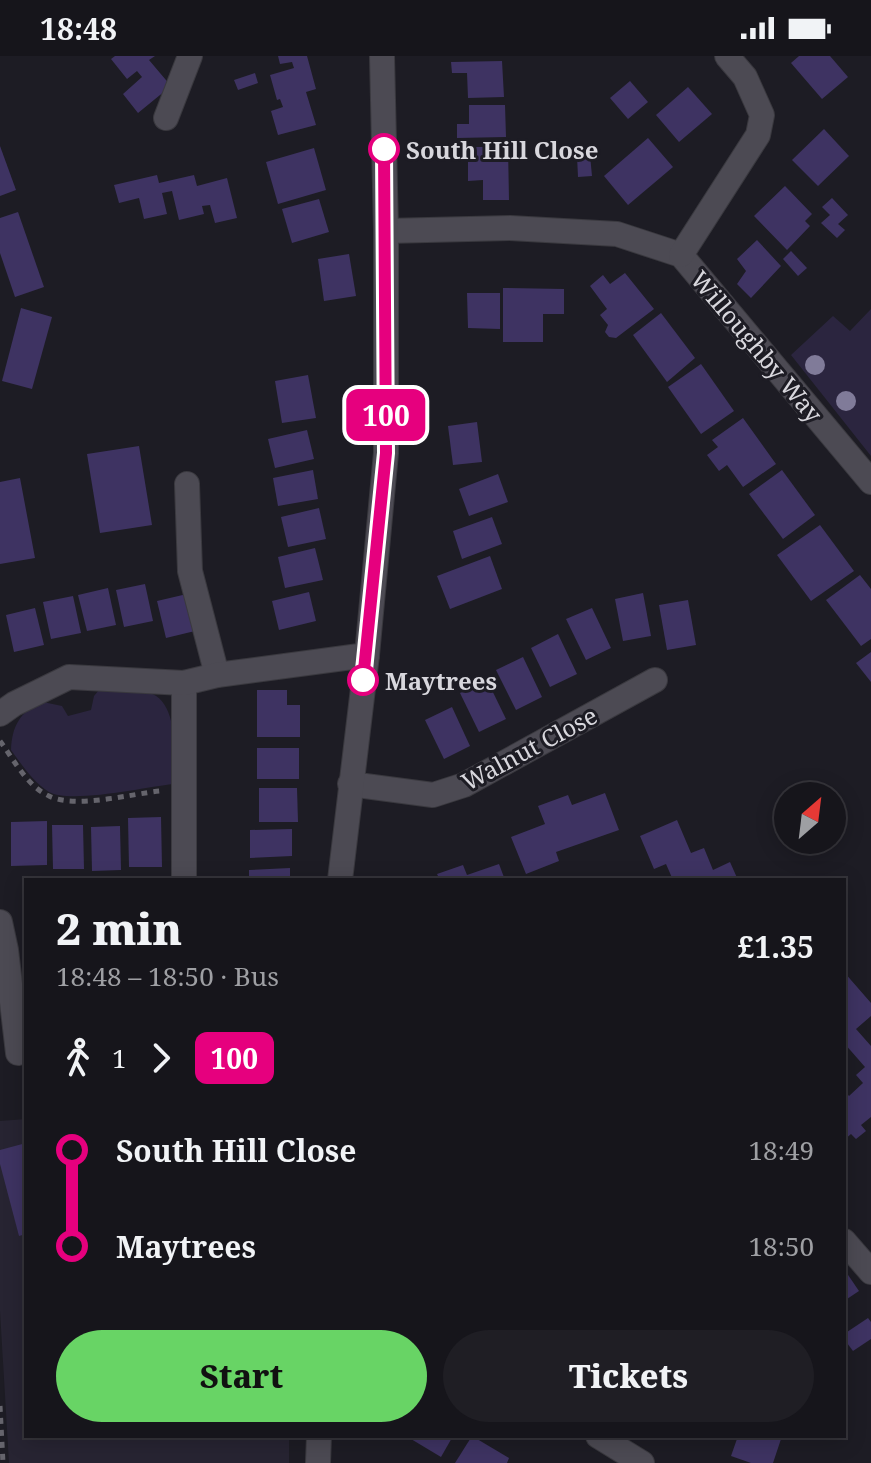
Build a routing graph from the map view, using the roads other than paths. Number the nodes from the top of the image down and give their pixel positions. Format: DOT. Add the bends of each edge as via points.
graph roads {
  1 [pos="190,56"];
  2 [pos="382,56"];
  3 [pos="727,56"];
  4 [pos="166,118"];
  5 [pos="386,231"];
  6 [pos="681,255"];
  7 [pos="871,482"];
  8 [pos="187,484"];
  9 [pos="367,655"];
  10 [pos="217,675"];
  11 [pos="655,680"];
  12 [pos="184,683"];
  13 [pos="0,714"];
  14 [pos="350,784"];
  15 [pos="184,878"];
  16 [pos="340,878"];
  17 [pos="0,922"];
  18 [pos="18,1053"];
  19 [pos="846,1243"];
  20 [pos="871,1272"];
  21 [pos="319,1438"];
  22 [pos="601,1438"];
  23 [pos="318,1463"];
  24 [pos="642,1463"];
  1 -- 4 [label="street"];
  2 -- 5 [label="street"];
  3 -- 6 [label="street" via="745,77 762,115 758,135"];
  5 -- 6 [label="street, Willoughby Way" via="510,228 617,234"];
  5 -- 9 [label="street" via="386,453"];
  6 -- 7 [label="street, Willoughby Way"];
  8 -- 10 [label="street" via="190,571"];
  9 -- 10 [label="street"];
  9 -- 14 [label="street"];
  10 -- 12 [label="street"];
  11 -- 14 [label="street, Walnut Close" via="464,785 433,795"];
  12 -- 13 [label="street" via="69,677"];
  12 -- 15 [label="street"];
  14 -- 16 [label="street"];
  17 -- 18 [label="street"];
  19 -- 20 [label="street"];
  21 -- 23 [label="street"];
  22 -- 24 [label="street"];
}
